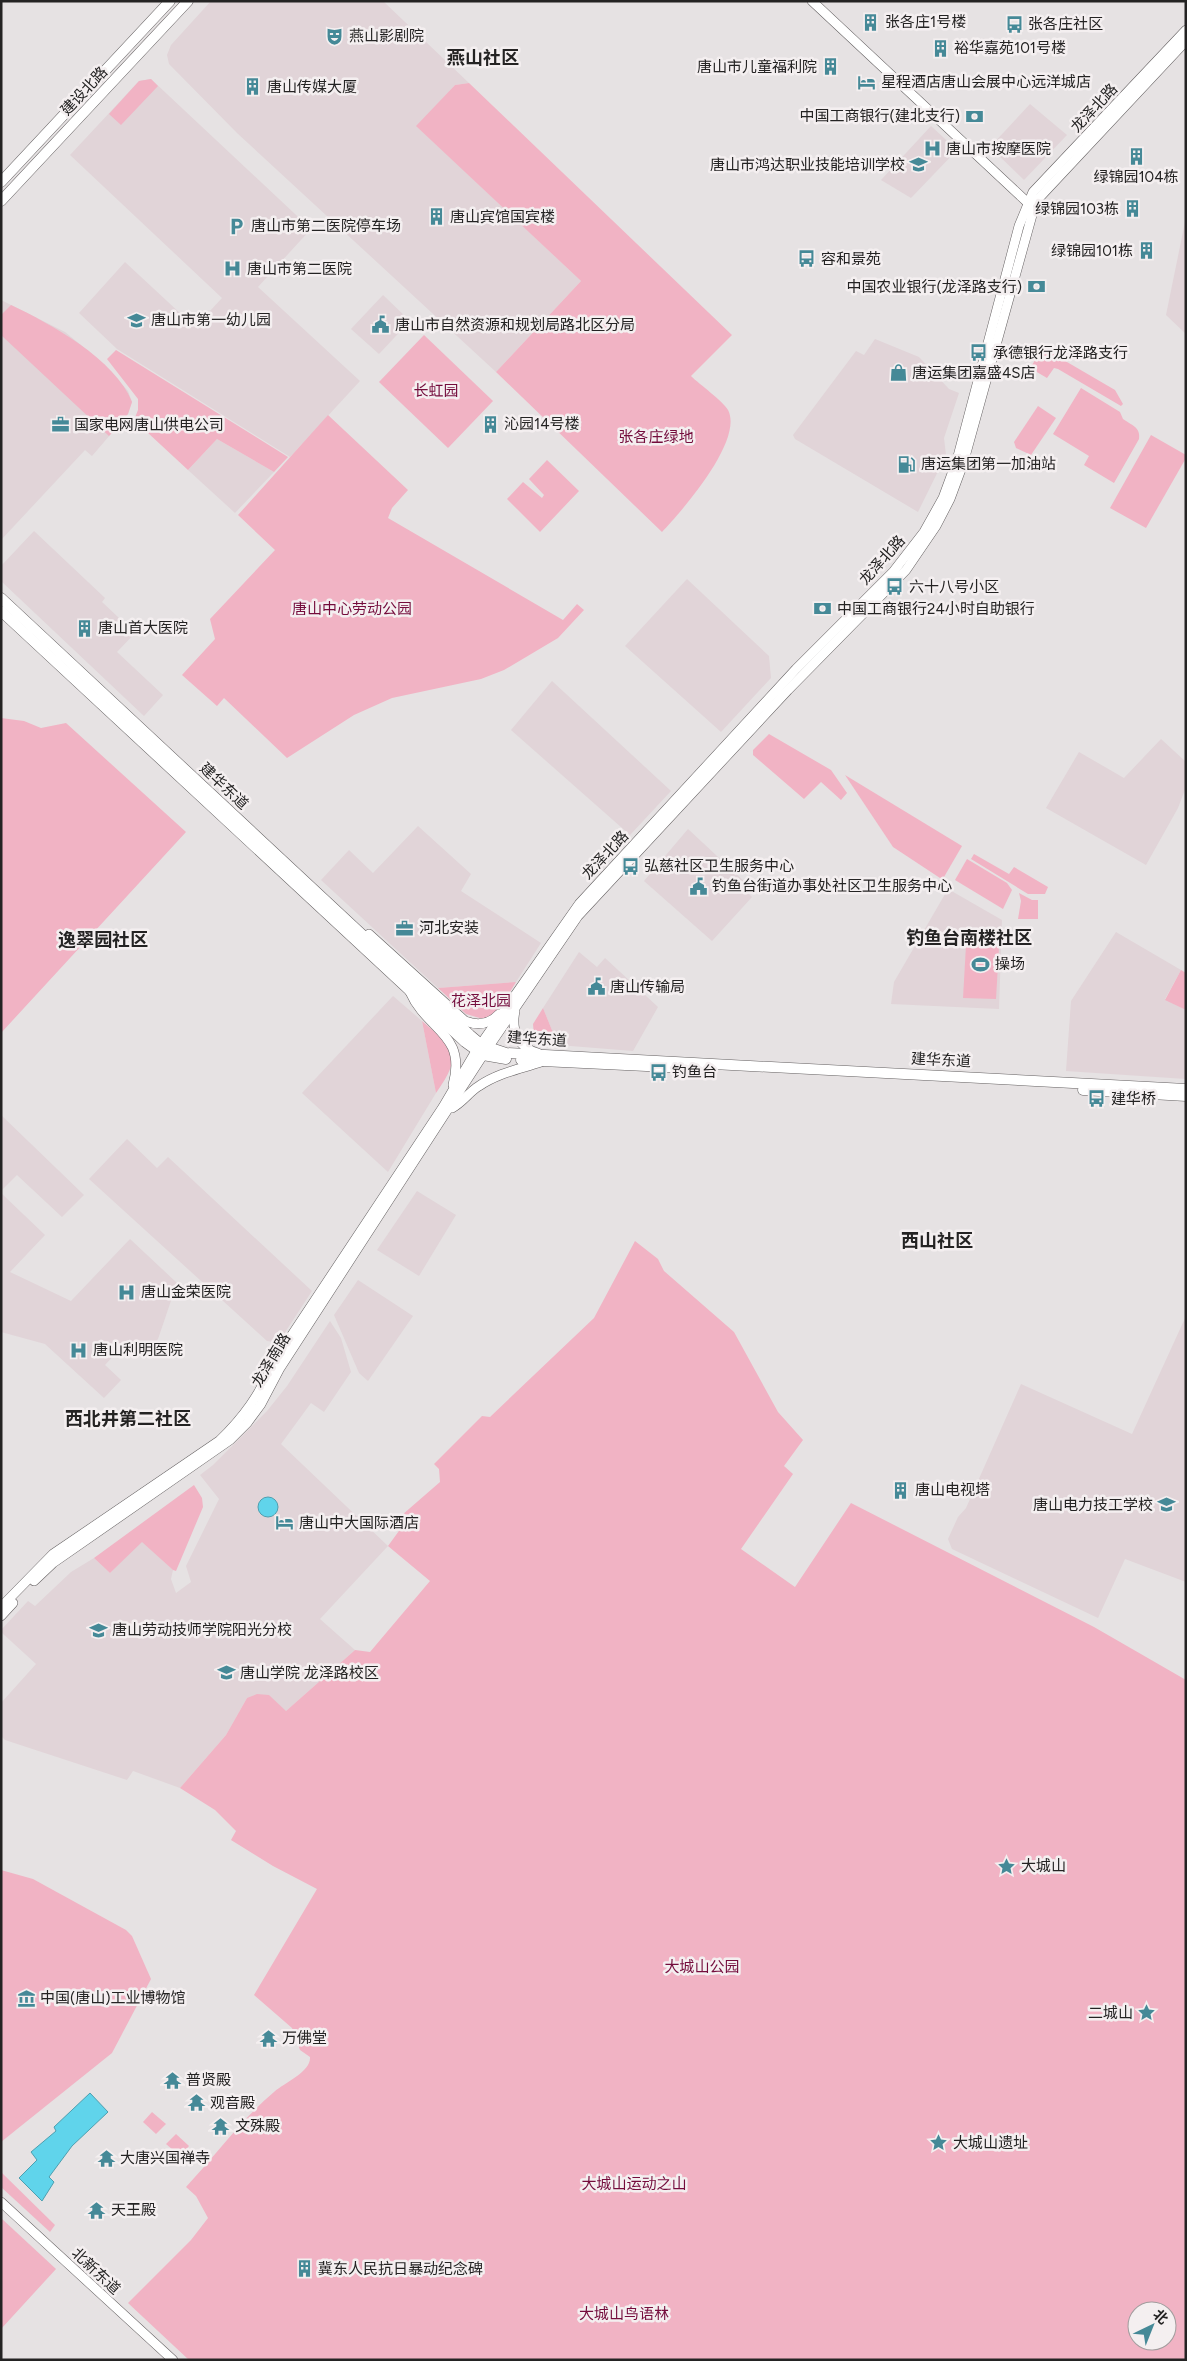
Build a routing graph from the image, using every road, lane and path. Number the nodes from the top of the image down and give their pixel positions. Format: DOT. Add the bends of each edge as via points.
graph roads {
  1 [pos="170,1"];
  2 [pos="188,1"];
  3 [pos="812,1"];
  4 [pos="1186,30"];
  5 [pos="1186,41"];
  6 [pos="1,182"];
  7 [pos="1,201"];
  8 [pos="1028,203"];
  9 [pos="1,598"];
  10 [pos="1,611"];
  11 [pos="349,923"];
  12 [pos="538,962"];
  13 [pos="410,992"];
  14 [pos="516,1007"];
  15 [pos="483,1050"];
  16 [pos="566,1056"];
  17 [pos="541,1062"];
  18 [pos="1186,1088"];
  19 [pos="1186,1096"];
  20 [pos="446,1108"];
  21 [pos="1,1607"];
  22 [pos="1,1616"];
  23 [pos="1,2202"];
  24 [pos="173,2360"];
  1 -- 6 [label="main road, 建设北路"];
  2 -- 7 [label="main road, 建设北路"];
  3 -- 8 [label="main road"];
  4 -- 8 [label="main road, 龙泽北路" via="1033,192"];
  5 -- 14 [label="main road, 龙泽北路" via="1039,198 963,464 950,499 919,552 906,570 598,892 564,935"];
  8 -- 12 [label="main road, 龙泽北路" via="957,460 943,498 924,532 893,572 796,669 594,886"];
  9 -- 11 [label="main road, 建华东道"];
  10 -- 13 [label="main road, 建华东道"];
  11 -- 12 [label="main road" via="364,929 458,1015 472,1023 490,1022 497,1017"];
  11 -- 15 [label="main road, 建华东道"];
  12 -- 15 [label="main road, 龙泽北路"];
  13 -- 15 [label="main road, 建华东道"];
  13 -- 20 [label="main road" via="416,1004 450,1042 454,1052 456,1070"];
  14 -- 15 [label="main road, 龙泽北路"];
  14 -- 16 [label="main road" via="513,1020 521,1044 534,1052"];
  15 -- 16 [label="main road, 建华东道"];
  15 -- 17 [label="main road, 建华东道"];
  15 -- 20 [label="main road, 龙泽南路"];
  16 -- 18 [label="main road, 建华东道"];
  17 -- 19 [label="main road, 建华东道"];
  17 -- 20 [label="main road" via="493,1078 477,1087 462,1102"];
  20 -- 21 [label="main road, 龙泽南路" via="274,1362 261,1390 238,1422 201,1453 53,1554"];
  20 -- 22 [label="main road, 龙泽南路" via="247,1423 207,1458 53,1563"];
  23 -- 24 [label="main road, 北新东道"];
}
